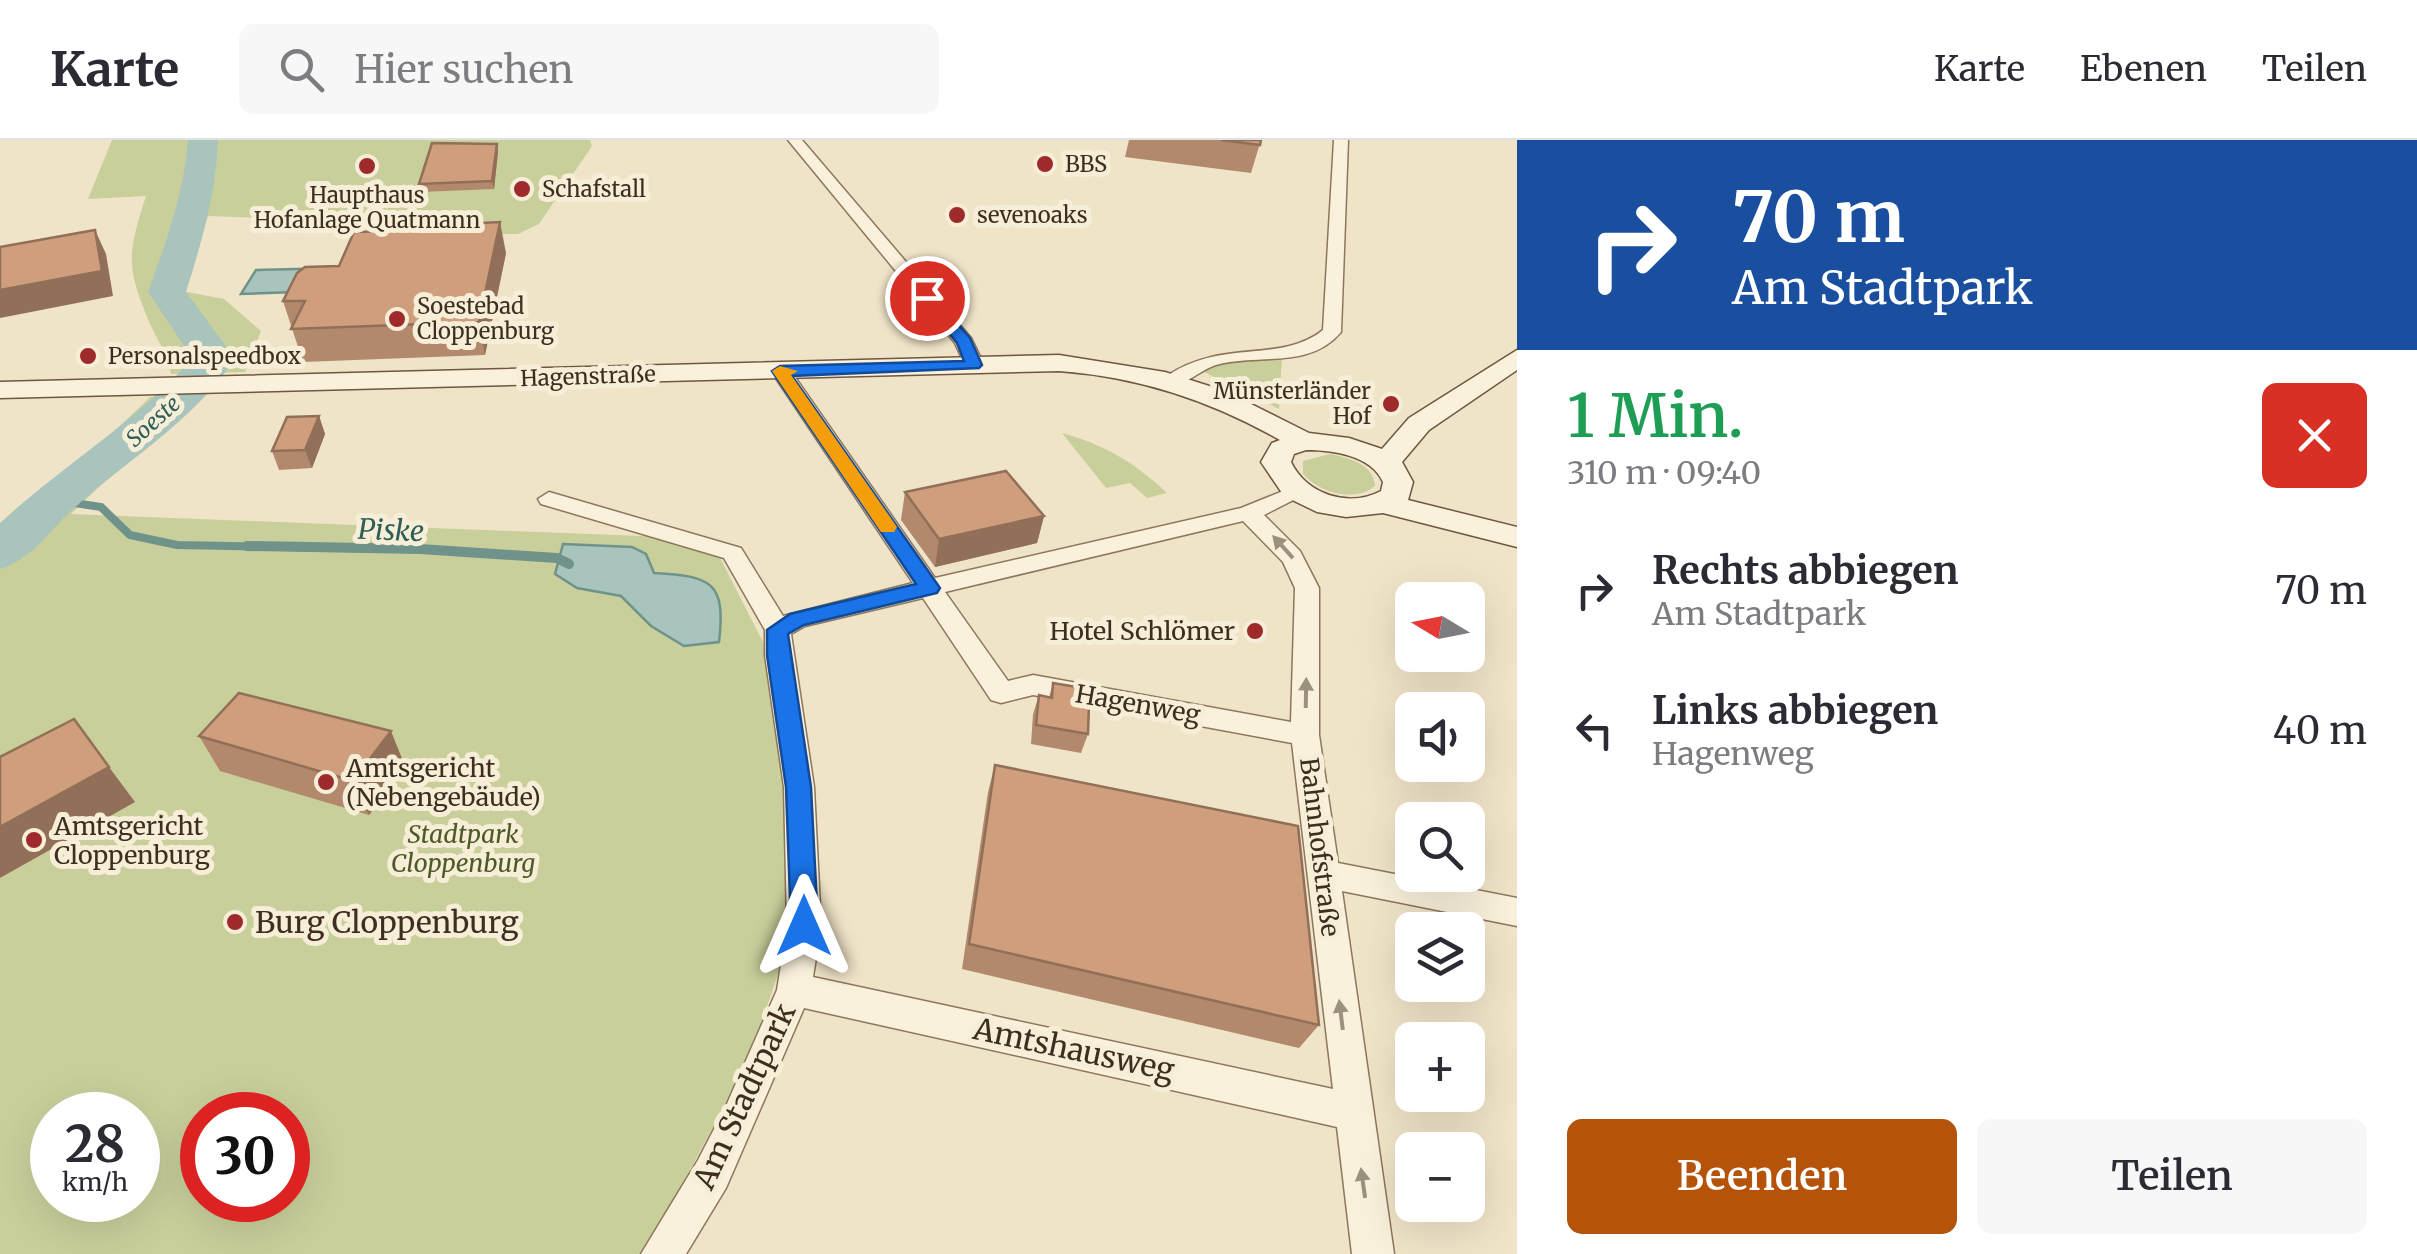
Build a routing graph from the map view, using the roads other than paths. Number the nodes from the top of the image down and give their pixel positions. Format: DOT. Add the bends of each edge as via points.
graph roads {
  1 [pos="794,140"];
  2 [pos="1341,140"];
  3 [pos="1517,358"];
  4 [pos="974,365"];
  5 [pos="780,371"];
  6 [pos="1174,380"];
  7 [pos="0,390"];
  8 [pos="1419,424"];
  9 [pos="1292,444"];
  10 [pos="1350,446"];
  11 [pos="1390,486"];
  12 [pos="1298,492"];
  13 [pos="549,499"];
  14 [pos="1248,514"];
  15 [pos="1502,533"];
  16 [pos="929,588"];
  17 [pos="778,630"];
  18 [pos="1305,735"];
  19 [pos="1324,874"];
  20 [pos="1517,912"];
  21 [pos="794,990"];
  22 [pos="1353,1112"];
  23 [pos="662,1254"];
  24 [pos="1372,1254"];
  1 -- 4 [label="street" via="964,342"];
  2 -- 6 [label="street" via="1332,332 1314,348 1208,358"];
  3 -- 8 [label="street"];
  4 -- 5 [label="street, Hagenstraße"];
  4 -- 6 [label="street, Hagenstraße" via="1087,364"];
  5 -- 7 [label="street, Hagenstraße"];
  5 -- 16 [label="street, Hagenweg"];
  6 -- 9 [label="street, Hagenstraße"];
  8 -- 10 [label="street"];
  8 -- 11 [label="street"];
  9 -- 10 [label="street"];
  9 -- 12 [label="street" via="1276,462"];
  10 -- 11 [label="street"];
  11 -- 12 [label="street" via="1348,508"];
  11 -- 15 [label="street"];
  12 -- 14 [label="street"];
  13 -- 17 [label="street, Am Stadtpark" via="733,553"];
  14 -- 16 [label="street"];
  18 -- 14 [label="street, Bahnhofstraße, one-way" via="1305,576"];
  16 -- 17 [label="street"];
  16 -- 18 [label="street, Hagenweg" via="1001,694 1033,685"];
  17 -- 21 [label="street, Am Stadtpark" via="805,864"];
  18 -- 19 [label="street, Bahnhofstraße"];
  19 -- 20 [label="street"];
  22 -- 19 [label="street, Bahnhofstraße, one-way"];
  21 -- 22 [label="street, Amtshausweg"];
  21 -- 23 [label="street, Am Stadtpark" via="712,1174"];
  24 -- 22 [label="street, Bahnhofstraße, one-way"];
}
